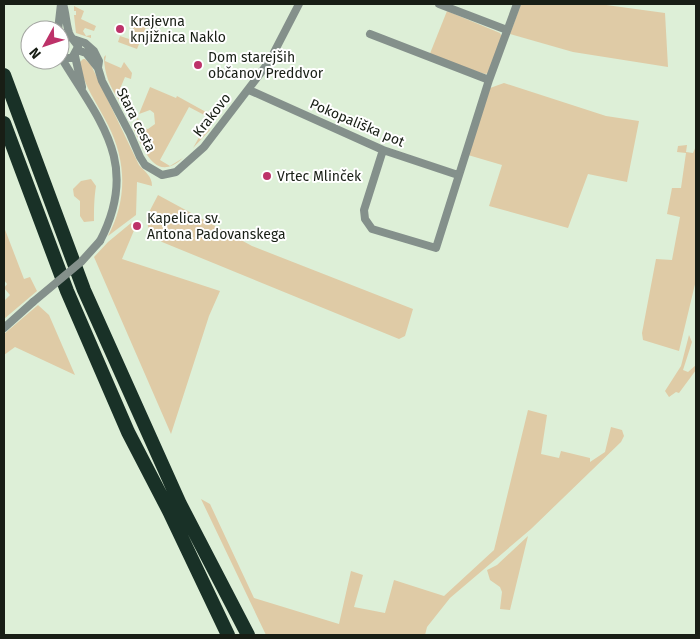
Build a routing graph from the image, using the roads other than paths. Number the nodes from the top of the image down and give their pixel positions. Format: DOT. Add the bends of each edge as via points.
graph roads {
  1 [pos="62,4"];
  2 [pos="299,4"];
  3 [pos="439,4"];
  4 [pos="517,4"];
  5 [pos="60,20"];
  6 [pos="507,30"];
  7 [pos="370,34"];
  8 [pos="72,38"];
  9 [pos="76,53"];
  10 [pos="70,58"];
  11 [pos="98,68"];
  12 [pos="68,70"];
  13 [pos="4,75"];
  14 [pos="489,80"];
  15 [pos="82,87"];
  16 [pos="249,90"];
  17 [pos="4,123"];
  18 [pos="383,150"];
  19 [pos="162,175"];
  20 [pos="458,175"];
  21 [pos="4,328"];
  22 [pos="228,635"];
  23 [pos="248,635"];
  1 -- 5 [label="street"];
  1 -- 8 [label="street"];
  2 -- 16 [label="street, Krakovo" via="269,62"];
  3 -- 6 [label="street"];
  4 -- 6 [label="street"];
  6 -- 14 [label="street"];
  7 -- 14 [label="street"];
  8 -- 9 [label="street"];
  8 -- 11 [label="street, Stara cesta" via="90,46 97,56"];
  9 -- 10 [label="street"];
  9 -- 11 [label="street, Stara cesta" via="86,53"];
  9 -- 15 [label="street"];
  11 -- 19 [label="street, Stara cesta" via="107,93 140,157 145,165"];
  12 -- 15 [label="street"];
  13 -- 23 [label="highway" via="84,290 180,504"];
  14 -- 20 [label="street"];
  15 -- 21 [label="street, bridge" via="110,140 116,165 116,198 110,222 100,241 81,262"];
  16 -- 18 [label="street, Pokopališka pot"];
  16 -- 19 [label="street, Krakovo" via="204,147 176,172"];
  17 -- 22 [label="highway" via="67,291 113,397"];
  18 -- 20 [label="street, Pokopališka pot"];
  18 -- 20 [label="street" via="364,210 365,219 372,228 436,248"];
}
